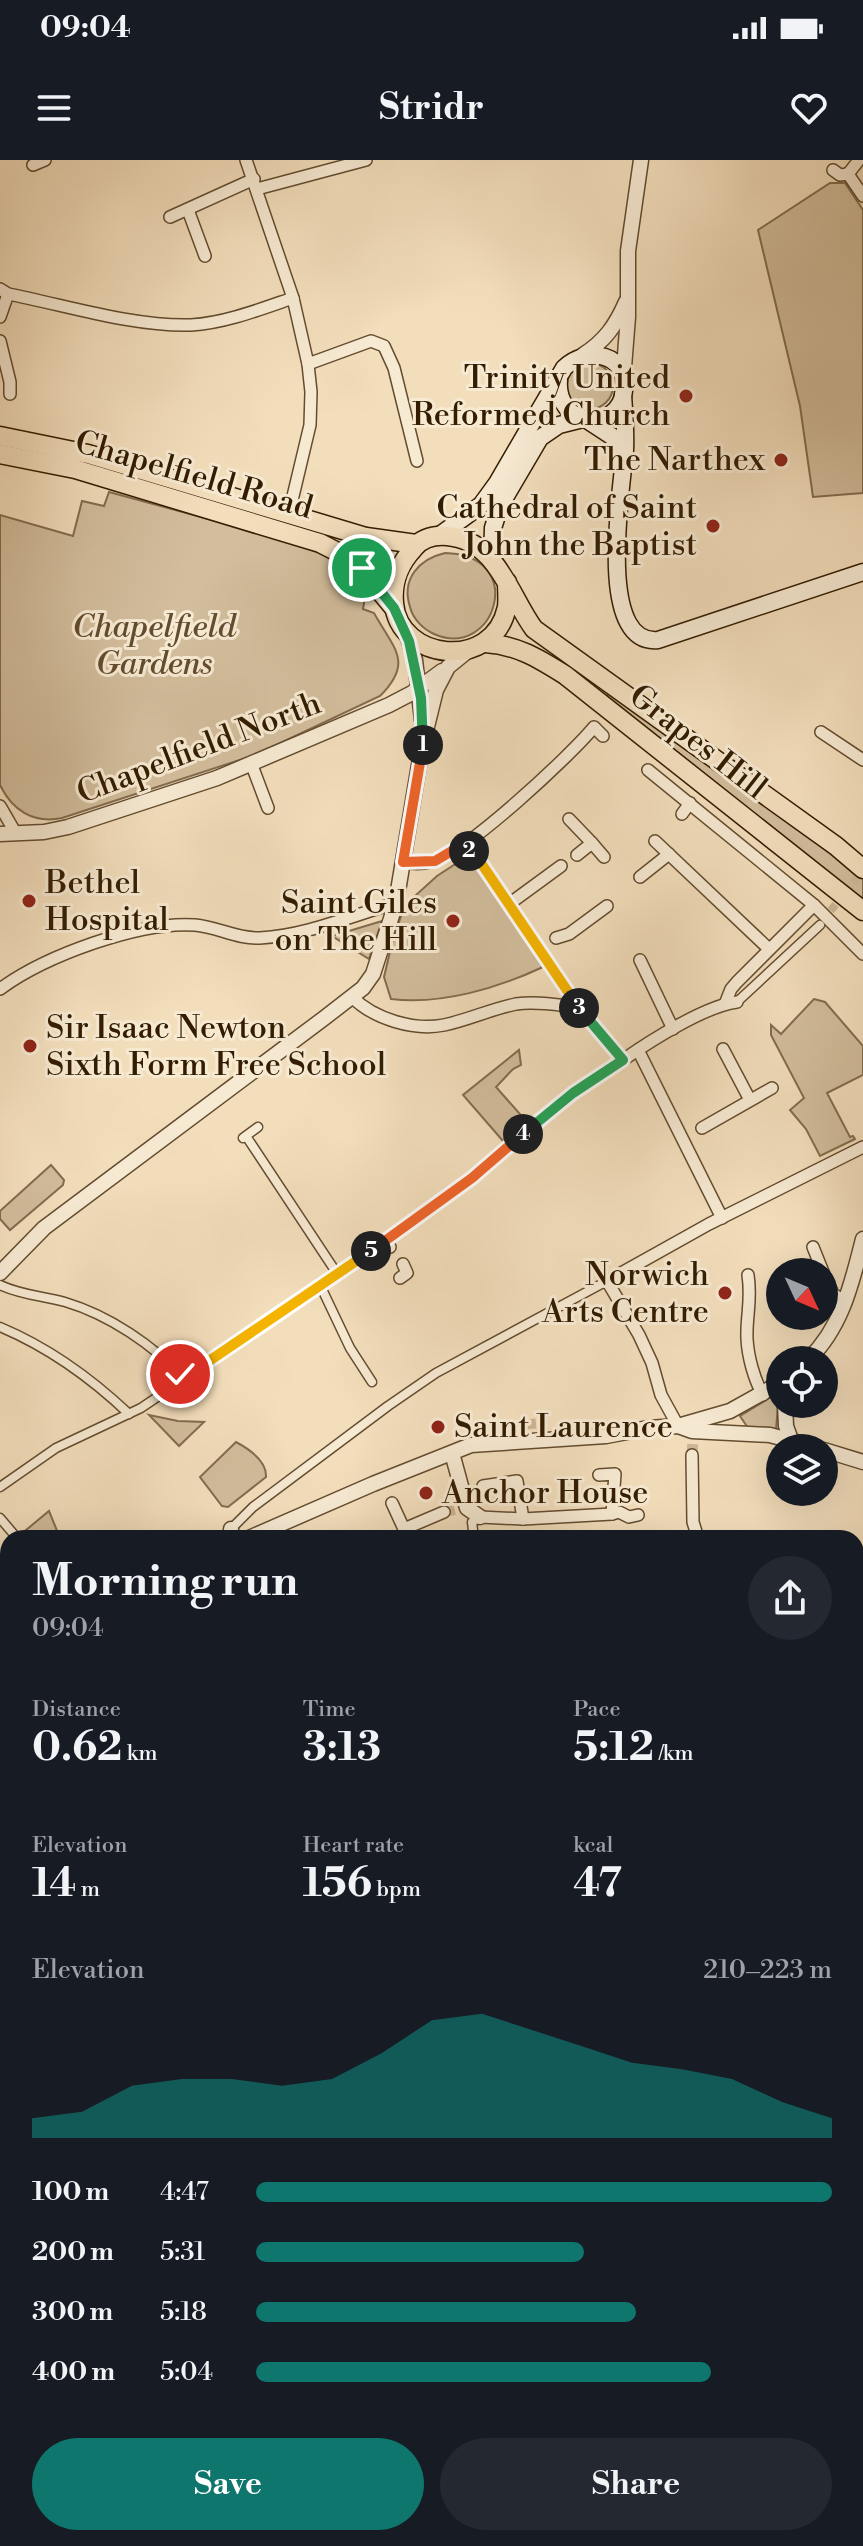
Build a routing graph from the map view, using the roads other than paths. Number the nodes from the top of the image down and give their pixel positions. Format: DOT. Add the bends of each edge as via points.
graph roads {
  1 [pos="246,160"];
  2 [pos="365,160"];
  3 [pos="641,160"];
  4 [pos="859,160"];
  5 [pos="833,170"];
  6 [pos="848,174"];
  7 [pos="256,184"];
  8 [pos="863,196"];
  9 [pos="188,210"];
  10 [pos="170,217"];
  11 [pos="205,256"];
  12 [pos="4,292"];
  13 [pos="293,298"];
  14 [pos="628,298"];
  15 [pos="0,317"];
  16 [pos="0,341"];
  17 [pos="583,355"];
  18 [pos="308,364"];
  19 [pos="559,380"];
  20 [pos="623,387"];
  21 [pos="10,394"];
  22 [pos="585,419"];
  23 [pos="0,436"];
  24 [pos="0,454"];
  25 [pos="417,461"];
  26 [pos="623,465"];
  27 [pos="289,513"];
  28 [pos="440,535"];
  29 [pos="416,544"];
  30 [pos="492,557"];
  31 [pos="863,572"];
  32 [pos="507,582"];
  33 [pos="394,608"];
  34 [pos="403,626"];
  35 [pos="477,646"];
  36 [pos="448,667"];
  37 [pos="415,671"];
  38 [pos="419,688"];
  39 [pos="372,711"];
  40 [pos="821,732"];
  41 [pos="603,736"];
  42 [pos="424,741"];
  43 [pos="863,760"];
  44 [pos="251,763"];
  45 [pos="648,770"];
  46 [pos="690,803"];
  47 [pos="0,806"];
  48 [pos="268,808"];
  49 [pos="682,814"];
  50 [pos="569,819"];
  51 [pos="8,833"];
  52 [pos="655,841"];
  53 [pos="592,843"];
  54 [pos="462,845"];
  55 [pos="669,854"];
  56 [pos="577,855"];
  57 [pos="604,857"];
  58 [pos="403,862"];
  59 [pos="561,866"];
  60 [pos="863,869"];
  61 [pos="640,877"];
  62 [pos="396,903"];
  63 [pos="509,904"];
  64 [pos="814,905"];
  65 [pos="607,906"];
  66 [pos="863,911"];
  67 [pos="820,925"];
  68 [pos="545,942"];
  69 [pos="769,949"];
  70 [pos="863,954"];
  71 [pos="640,960"];
  72 [pos="0,989"];
  73 [pos="352,997"];
  74 [pos="731,1003"];
  75 [pos="578,1007"];
  76 [pos="673,1029"];
  77 [pos="723,1049"];
  78 [pos="638,1050"];
  79 [pos="623,1060"];
  80 [pos="772,1088"];
  81 [pos="750,1100"];
  82 [pos="258,1127"];
  83 [pos="702,1128"];
  84 [pos="858,1150"];
  85 [pos="863,1161"];
  86 [pos="722,1218"];
  87 [pos="863,1239"];
  88 [pos="813,1247"];
  89 [pos="818,1258"];
  90 [pos="403,1264"];
  91 [pos="0,1273"];
  92 [pos="338,1275"];
  93 [pos="748,1275"];
  94 [pos="400,1278"];
  95 [pos="607,1281"];
  96 [pos="0,1285"];
  97 [pos="321,1287"];
  98 [pos="838,1297"];
  99 [pos="846,1302"];
  100 [pos="0,1327"];
  101 [pos="819,1346"];
  102 [pos="184,1378"];
  103 [pos="372,1382"];
  104 [pos="766,1393"];
  105 [pos="763,1395"];
  106 [pos="129,1414"];
  107 [pos="678,1426"];
  108 [pos="766,1435"];
  109 [pos="452,1453"];
  110 [pos="838,1454"];
  111 [pos="692,1455"];
  112 [pos="863,1462"];
  113 [pos="599,1475"];
  114 [pos="483,1486"];
  115 [pos="0,1487"];
  116 [pos="392,1503"];
  117 [pos="444,1512"];
  118 [pos="470,1514"];
  119 [pos="612,1514"];
  120 [pos="638,1515"];
  121 [pos="523,1519"];
  122 [pos="234,1530"];
  123 [pos="267,1530"];
  124 [pos="404,1530"];
  125 [pos="413,1530"];
  126 [pos="473,1530"];
  127 [pos="695,1530"];
  1 -- 7 [label="street"];
  2 -- 7 [label="street"];
  3 -- 14 [label="street" via="628,251"];
  4 -- 6 [label="street"];
  5 -- 6 [label="street"];
  6 -- 8 [label="street"];
  7 -- 9 [label="street"];
  7 -- 13 [label="street"];
  9 -- 10 [label="street"];
  9 -- 11 [label="street"];
  12 -- 13 [label="street" via="147,323 193,325"];
  12 -- 15 [label="street"];
  13 -- 18 [label="street"];
  14 -- 17 [label="street" via="616,325"];
  14 -- 20 [label="street"];
  16 -- 21 [label="street"];
  17 -- 19 [label="main road" via="564,368"];
  17 -- 20 [label="main road" via="608,358 620,371"];
  18 -- 25 [label="street" via="371,341 384,346"];
  18 -- 27 [label="street" via="310,425"];
  19 -- 22 [label="main road" via="565,406"];
  19 -- 28 [label="main road" via="481,505"];
  20 -- 22 [label="main road" via="616,409"];
  20 -- 26 [label="main road"];
  22 -- 26 [label="main road" via="613,437"];
  22 -- 30 [label="main road" via="559,425 540,438 500,506"];
  23 -- 27 [label="main road, Chapelfield Road" via="88,454"];
  24 -- 33 [label="main road, Chapelfield Road" via="75,469 320,543 355,561"];
  26 -- 31 [label="main road" via="618,505 621,607 627,624 649,641"];
  27 -- 29 [label="main road, Chapelfield Road" via="366,537"];
  28 -- 29 [label="main road"];
  28 -- 30 [label="main road" via="456,537"];
  29 -- 33 [label="main road" via="396,573"];
  30 -- 32 [label="main road"];
  32 -- 35 [label="main road" via="507,608"];
  32 -- 60 [label="main road, Grapes Hill" via="534,629"];
  33 -- 34 [label="main road"];
  34 -- 35 [label="main road" via="432,649"];
  34 -- 37 [label="street"];
  35 -- 36 [label="street, Chapelfield North"];
  35 -- 66 [label="main road, Grapes Hill" via="506,644 565,675"];
  36 -- 38 [label="street, Chapelfield North"];
  36 -- 42 [label="street" via="436,690"];
  37 -- 38 [label="street"];
  37 -- 39 [label="street, Chapelfield North"];
  38 -- 39 [label="street, Chapelfield North"];
  38 -- 42 [label="street"];
  39 -- 44 [label="street, Chapelfield North"];
  40 -- 43 [label="street"];
  41 -- 54 [label="street" via="594,727"];
  42 -- 58 [label="street"];
  44 -- 48 [label="street"];
  44 -- 51 [label="street, Chapelfield North" via="44,832"];
  45 -- 46 [label="street"];
  46 -- 49 [label="street"];
  46 -- 64 [label="street"];
  47 -- 51 [label="street"];
  50 -- 53 [label="street"];
  52 -- 55 [label="street"];
  53 -- 56 [label="street"];
  53 -- 57 [label="street"];
  54 -- 58 [label="street" via="435,861"];
  54 -- 63 [label="street"];
  55 -- 61 [label="street"];
  55 -- 69 [label="street"];
  58 -- 62 [label="street"];
  59 -- 63 [label="street"];
  62 -- 72 [label="street" via="284,936 250,938 194,925 130,931 32,969"];
  62 -- 73 [label="street" via="373,974"];
  63 -- 68 [label="street"];
  64 -- 69 [label="street"];
  64 -- 70 [label="street"];
  65 -- 68 [label="street" via="569,934"];
  67 -- 74 [label="street"];
  68 -- 75 [label="street"];
  69 -- 74 [label="street" via="731,989"];
  71 -- 76 [label="street"];
  73 -- 75 [label="street" via="386,1018 416,1025 447,1024 533,1002"];
  73 -- 91 [label="street" via="44,1228"];
  74 -- 76 [label="street"];
  75 -- 79 [label="street"];
  76 -- 78 [label="street"];
  77 -- 81 [label="street"];
  78 -- 79 [label="street"];
  78 -- 86 [label="street" via="686,1136"];
  79 -- 92 [label="street" via="551,1110 388,1244"];
  80 -- 81 [label="street"];
  81 -- 83 [label="street"];
  82 -- 92 [label="street" via="244,1137"];
  84 -- 85 [label="street"];
  84 -- 86 [label="street"];
  86 -- 95 [label="street"];
  87 -- 99 [label="street"];
  88 -- 89 [label="street"];
  90 -- 94 [label="street" via="407,1273"];
  92 -- 97 [label="street"];
  93 -- 105 [label="street" via="747,1340"];
  95 -- 107 [label="street" via="639,1335"];
  95 -- 122 [label="street" via="417,1386 253,1507"];
  96 -- 102 [label="street" via="100,1316 153,1350"];
  97 -- 102 [label="street"];
  97 -- 103 [label="street"];
  98 -- 99 [label="street"];
  99 -- 101 [label="street"];
  100 -- 106 [label="street" via="73,1366"];
  102 -- 106 [label="street"];
  104 -- 105 [label="street"];
  105 -- 107 [label="street"];
  106 -- 115 [label="street" via="56,1448"];
  107 -- 108 [label="street" via="694,1436"];
  107 -- 109 [label="street" via="491,1442"];
  109 -- 118 [label="street"];
  109 -- 123 [label="street"];
  110 -- 112 [label="street"];
  111 -- 127 [label="street"];
  113 -- 119 [label="street" via="615,1474"];
  114 -- 121 [label="street" via="517,1481"];
  116 -- 124 [label="street"];
  117 -- 125 [label="street"];
  118 -- 121 [label="street"];
  118 -- 126 [label="street"];
  119 -- 120 [label="street"];
  119 -- 121 [label="street"];
}
